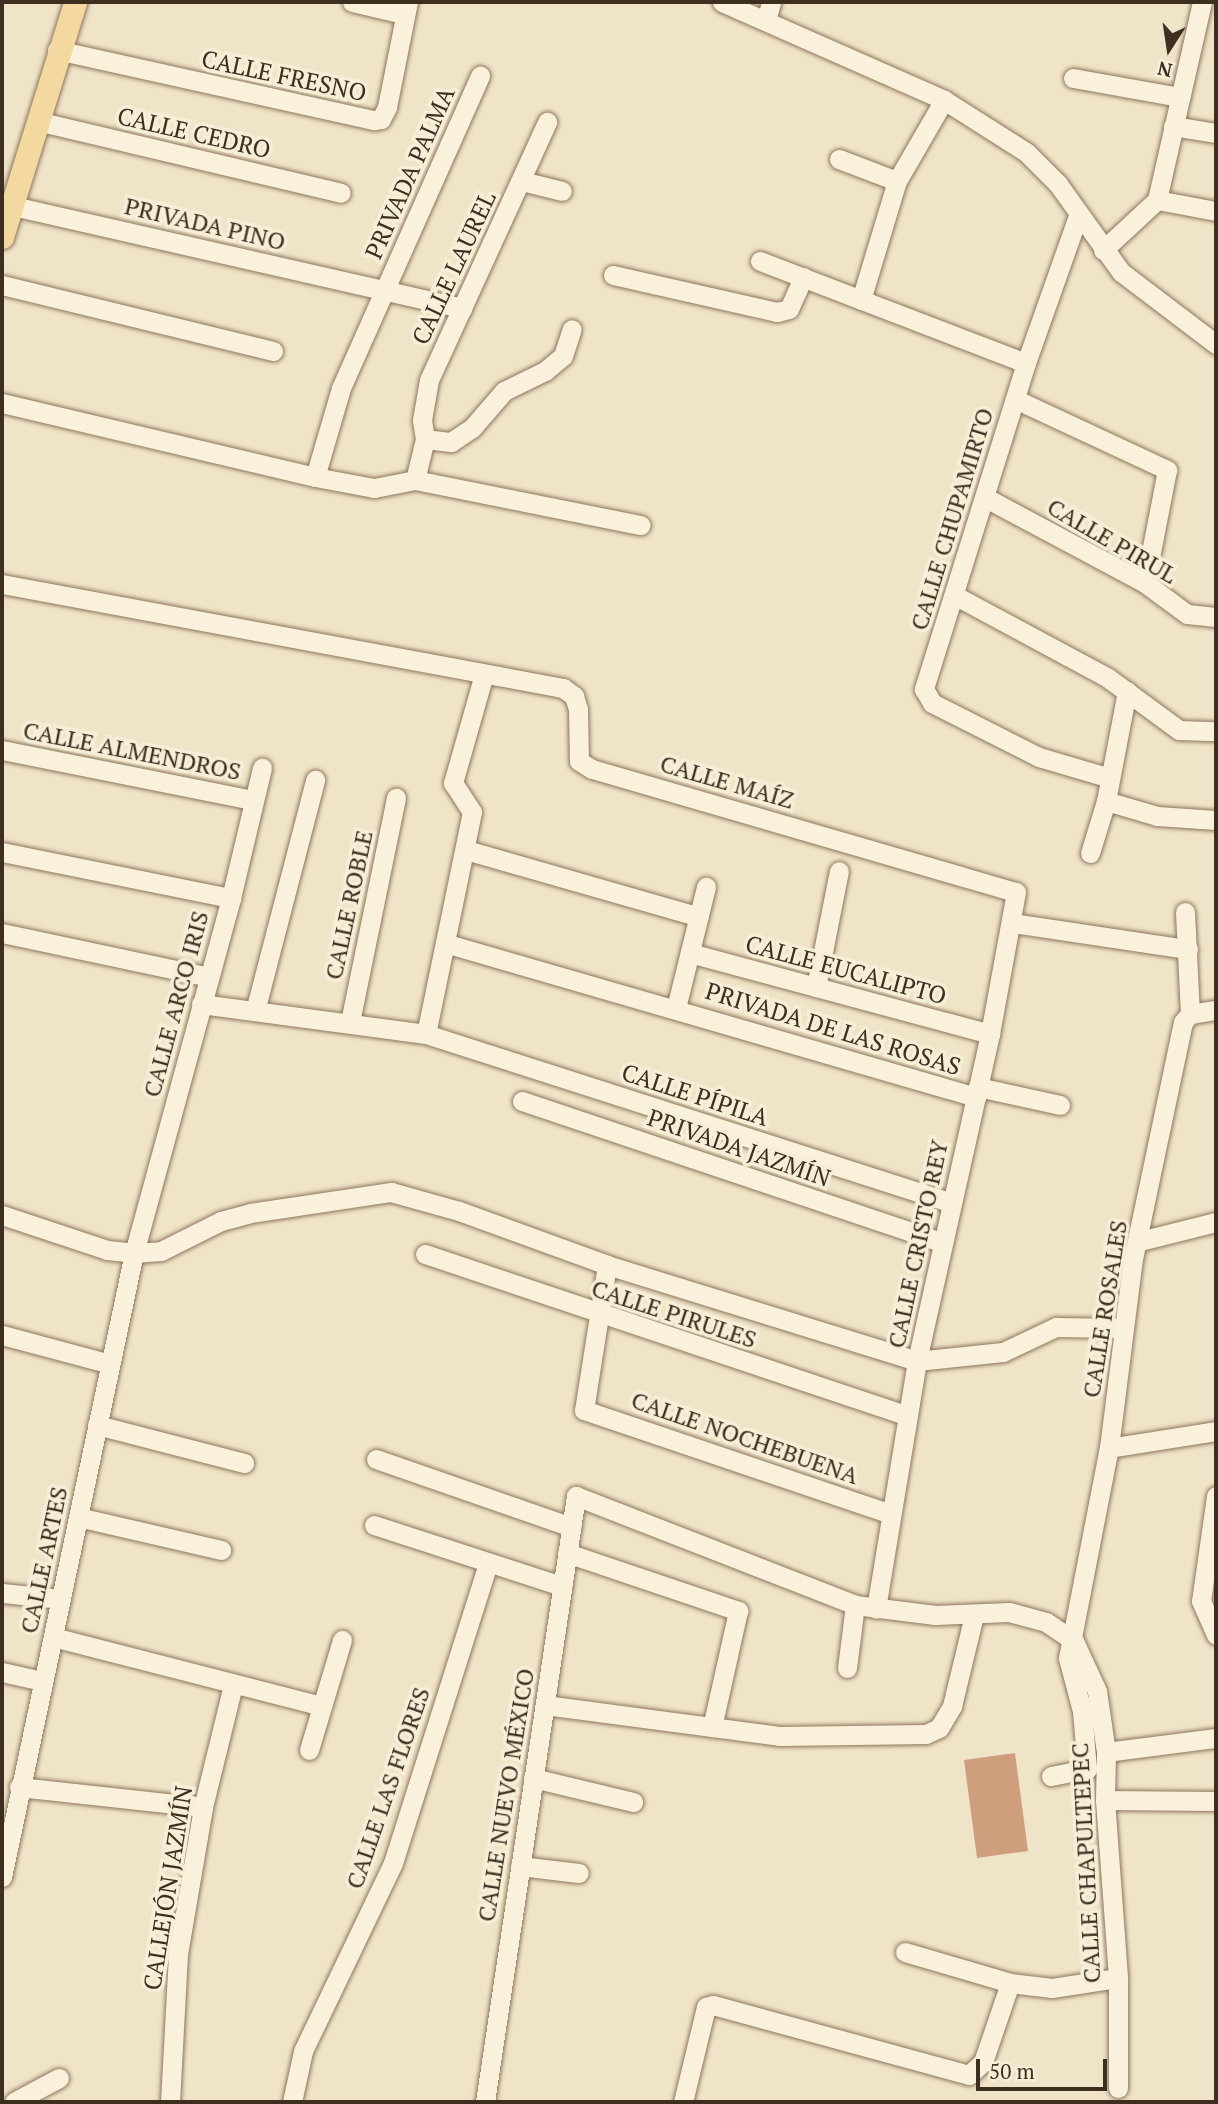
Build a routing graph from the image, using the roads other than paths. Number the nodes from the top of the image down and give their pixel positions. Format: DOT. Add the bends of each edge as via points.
graph roads {
  1 [pos="75,2"];
  2 [pos="352,2"];
  3 [pos="722,2"];
  4 [pos="405,8"];
  5 [pos="768,11"];
  6 [pos="1206,11"];
  7 [pos="57,50"];
  8 [pos="480,76"];
  9 [pos="1073,78"];
  10 [pos="1180,97"];
  11 [pos="944,100"];
  12 [pos="37,121"];
  13 [pos="547,122"];
  14 [pos="1173,126"];
  15 [pos="1216,133"];
  16 [pos="839,159"];
  17 [pos="522,181"];
  18 [pos="897,181"];
  19 [pos="562,191"];
  20 [pos="341,193"];
  21 [pos="1157,200"];
  22 [pos="13,206"];
  23 [pos="1216,211"];
  24 [pos="1078,216"];
  25 [pos="2,237"];
  26 [pos="1103,250"];
  27 [pos="760,261"];
  28 [pos="614,275"];
  29 [pos="803,277"];
  30 [pos="2,285"];
  31 [pos="386,290"];
  32 [pos="861,300"];
  33 [pos="463,308"];
  34 [pos="572,329"];
  35 [pos="1216,344"];
  36 [pos="273,351"];
  37 [pos="1026,363"];
  38 [pos="1015,399"];
  39 [pos="2,403"];
  40 [pos="425,439"];
  41 [pos="315,477"];
  42 [pos="415,480"];
  43 [pos="986,498"];
  44 [pos="641,525"];
  45 [pos="1145,583"];
  46 [pos="2,584"];
  47 [pos="954,595"];
  48 [pos="1216,617"];
  49 [pos="484,674"];
  50 [pos="1127,691"];
  51 [pos="1216,731"];
  52 [pos="2,750"];
  53 [pos="262,768"];
  54 [pos="1110,778"];
  55 [pos="315,780"];
  56 [pos="396,798"];
  57 [pos="253,800"];
  58 [pos="1107,801"];
  59 [pos="1216,820"];
  60 [pos="466,850"];
  61 [pos="2,852"];
  62 [pos="1090,853"];
  63 [pos="839,870"];
  64 [pos="706,887"];
  65 [pos="1016,892"];
  66 [pos="231,898"];
  67 [pos="1185,912"];
  68 [pos="699,917"];
  69 [pos="1013,923"];
  70 [pos="2,933"];
  71 [pos="448,944"];
  72 [pos="1188,949"];
  73 [pos="690,953"];
  74 [pos="209,976"];
  75 [pos="816,987"];
  76 [pos="201,1004"];
  77 [pos="676,1008"];
  78 [pos="1216,1010"];
  79 [pos="255,1011"];
  80 [pos="1189,1014"];
  81 [pos="350,1022"];
  82 [pos="426,1034"];
  83 [pos="990,1034"];
  84 [pos="977,1092"];
  85 [pos="522,1101"];
  86 [pos="1060,1105"];
  87 [pos="949,1202"];
  88 [pos="2,1215"];
  89 [pos="1216,1222"];
  90 [pos="1140,1241"];
  91 [pos="942,1242"];
  92 [pos="134,1253"];
  93 [pos="425,1254"];
  94 [pos="607,1265"];
  95 [pos="600,1317"];
  96 [pos="1122,1328"];
  97 [pos="2,1335"];
  98 [pos="917,1361"];
  99 [pos="110,1364"];
  100 [pos="908,1416"];
  101 [pos="97,1425"];
  102 [pos="1216,1431"];
  103 [pos="1109,1448"];
  104 [pos="376,1459"];
  105 [pos="244,1463"];
  106 [pos="1216,1496"];
  107 [pos="891,1514"];
  108 [pos="78,1517"];
  109 [pos="374,1525"];
  110 [pos="571,1527"];
  111 [pos="221,1550"];
  112 [pos="567,1553"];
  113 [pos="488,1563"];
  114 [pos="562,1586"];
  115 [pos="2,1593"];
  116 [pos="61,1598"];
  117 [pos="855,1605"];
  118 [pos="876,1609"];
  119 [pos="974,1615"];
  120 [pos="1216,1635"];
  121 [pos="53,1637"];
  122 [pos="342,1640"];
  123 [pos="1074,1641"];
  124 [pos="848,1668"];
  125 [pos="2,1672"];
  126 [pos="42,1681"];
  127 [pos="233,1685"];
  128 [pos="545,1704"];
  129 [pos="321,1706"];
  130 [pos="712,1727"];
  131 [pos="1216,1738"];
  132 [pos="309,1749"];
  133 [pos="1106,1752"];
  134 [pos="1051,1776"];
  135 [pos="533,1778"];
  136 [pos="19,1787"];
  137 [pos="1105,1800"];
  138 [pos="1216,1801"];
  139 [pos="633,1802"];
  140 [pos="203,1807"];
  141 [pos="520,1866"];
  142 [pos="579,1873"];
  143 [pos="2,1877"];
  144 [pos="905,1952"];
  145 [pos="1118,1979"];
  146 [pos="1010,1983"];
  147 [pos="59,2078"];
  148 [pos="1118,2088"];
  149 [pos="14,2102"];
  150 [pos="170,2102"];
  151 [pos="292,2102"];
  152 [pos="485,2102"];
  153 [pos="683,2102"];
  1 -- 7 [label="main road"];
  2 -- 4 [label="street"];
  3 -- 5 [label="street"];
  4 -- 7 [label="street, CALLE FRESNO" via="381,120"];
  5 -- 11 [label="street"];
  6 -- 10 [label="street"];
  7 -- 12 [label="main road"];
  8 -- 31 [label="street, PRIVADA PALMA"];
  9 -- 10 [label="street"];
  10 -- 14 [label="street"];
  11 -- 18 [label="street"];
  11 -- 24 [label="street" via="1026,152 1058,184"];
  12 -- 20 [label="street, CALLE CEDRO"];
  12 -- 22 [label="main road"];
  13 -- 17 [label="street, CALLE LAUREL"];
  14 -- 15 [label="street"];
  14 -- 21 [label="street"];
  16 -- 18 [label="street"];
  17 -- 19 [label="street"];
  17 -- 33 [label="street, CALLE LAUREL"];
  18 -- 32 [label="street"];
  21 -- 23 [label="street"];
  21 -- 26 [label="street"];
  22 -- 25 [label="main road"];
  22 -- 31 [label="street, PRIVADA PINO"];
  24 -- 26 [label="street"];
  24 -- 37 [label="street"];
  26 -- 35 [label="street" via="1121,272"];
  27 -- 29 [label="street"];
  28 -- 29 [label="street" via="777,312 792,304"];
  29 -- 32 [label="street"];
  30 -- 36 [label="street"];
  31 -- 33 [label="street, PRIVADA PINO"];
  31 -- 41 [label="street, PRIVADA PALMA" via="341,388"];
  32 -- 37 [label="street"];
  33 -- 40 [label="street, CALLE LAUREL" via="429,380 422,420"];
  34 -- 40 [label="street" via="563,356 545,371 504,391 472,428 451,442"];
  37 -- 38 [label="street"];
  38 -- 43 [label="street, CALLE CHUPAMIRTO"];
  38 -- 45 [label="street, CALLE CHUPAMIRTO" via="1167,470"];
  39 -- 41 [label="street"];
  40 -- 42 [label="street, CALLE LAUREL"];
  41 -- 42 [label="street" via="374,488"];
  42 -- 44 [label="street"];
  43 -- 45 [label="street, CALLE PIRUL"];
  43 -- 47 [label="street, CALLE CHUPAMIRTO"];
  45 -- 48 [label="street, CALLE PIRUL" via="1187,614"];
  46 -- 49 [label="street"];
  47 -- 50 [label="street"];
  47 -- 54 [label="street, CALLE CHUPAMIRTO" via="925,695 932,703 1039,757"];
  49 -- 60 [label="street" via="453,783 472,808"];
  49 -- 65 [label="street, CALLE MAÍZ" via="562,688 574,696 579,761 592,769"];
  50 -- 51 [label="street" via="1179,730"];
  50 -- 54 [label="street"];
  52 -- 57 [label="street, CALLE ALMENDROS"];
  53 -- 57 [label="street, CALLE ARCO IRIS"];
  54 -- 58 [label="street"];
  55 -- 79 [label="street"];
  56 -- 81 [label="street, CALLE ROBLE"];
  57 -- 66 [label="street, CALLE ARCO IRIS"];
  58 -- 59 [label="street" via="1157,816"];
  58 -- 62 [label="street"];
  60 -- 68 [label="street"];
  60 -- 71 [label="street"];
  61 -- 66 [label="street"];
  63 -- 75 [label="street"];
  64 -- 68 [label="street"];
  65 -- 69 [label="street, CALLE CRISTO REY"];
  66 -- 74 [label="street, CALLE ARCO IRIS"];
  67 -- 72 [label="street"];
  68 -- 73 [label="street"];
  69 -- 72 [label="street"];
  69 -- 83 [label="street, CALLE CRISTO REY"];
  70 -- 74 [label="street"];
  71 -- 77 [label="street"];
  71 -- 82 [label="street"];
  72 -- 80 [label="street"];
  73 -- 75 [label="street, CALLE EUCALIPTO"];
  73 -- 77 [label="street"];
  74 -- 76 [label="street, CALLE ARCO IRIS"];
  75 -- 83 [label="street, CALLE EUCALIPTO"];
  76 -- 79 [label="street"];
  76 -- 92 [label="street, CALLE ARCO IRIS"];
  77 -- 84 [label="street, PRIVADA DE LAS ROSAS"];
  78 -- 80 [label="street"];
  79 -- 81 [label="street"];
  80 -- 90 [label="street, CALLE ROSALES" via="1182,1022"];
  81 -- 82 [label="street"];
  82 -- 87 [label="street, CALLE PÍPILA"];
  83 -- 84 [label="street, CALLE CRISTO REY"];
  84 -- 86 [label="street, PRIVADA DE LAS ROSAS"];
  84 -- 87 [label="street, CALLE CRISTO REY"];
  85 -- 91 [label="street, PRIVADA JAZMÍN"];
  87 -- 91 [label="street, CALLE CRISTO REY"];
  88 -- 92 [label="street, CALLE PIRULES" via="107,1250"];
  89 -- 90 [label="street"];
  90 -- 96 [label="street, CALLE ROSALES"];
  91 -- 98 [label="street, CALLE CRISTO REY"];
  92 -- 94 [label="street, CALLE PIRULES" via="161,1251 221,1221 250,1213 391,1192 459,1211"];
  92 -- 99 [label="street, CALLE ARTES"];
  93 -- 95 [label="street, CALLE PIRULES"];
  94 -- 95 [label="street"];
  94 -- 98 [label="street"];
  95 -- 100 [label="street, CALLE PIRULES"];
  95 -- 107 [label="street, CALLE NOCHEBUENA" via="584,1410"];
  96 -- 98 [label="street" via="1056,1327 1003,1352"];
  96 -- 103 [label="street, CALLE ROSALES"];
  97 -- 99 [label="street"];
  98 -- 100 [label="street, CALLE CRISTO REY"];
  99 -- 101 [label="street, CALLE ARTES"];
  100 -- 107 [label="street, CALLE CRISTO REY"];
  101 -- 105 [label="street"];
  101 -- 108 [label="street, CALLE ARTES"];
  102 -- 103 [label="street"];
  103 -- 123 [label="street, CALLE ROSALES"];
  104 -- 110 [label="street"];
  106 -- 120 [label="street" via="1200,1601"];
  107 -- 118 [label="street, CALLE CRISTO REY"];
  108 -- 111 [label="street"];
  108 -- 116 [label="street, CALLE ARTES"];
  109 -- 113 [label="street"];
  110 -- 112 [label="street, CALLE NUEVO MÉXICO"];
  110 -- 117 [label="street, CALLE NUEVO MÉXICO" via="576,1496"];
  112 -- 114 [label="street, CALLE NUEVO MÉXICO"];
  112 -- 130 [label="street" via="738,1611"];
  113 -- 114 [label="street"];
  113 -- 151 [label="street, CALLE LAS FLORES" via="393,1863 303,2051"];
  114 -- 128 [label="street, CALLE NUEVO MÉXICO"];
  115 -- 116 [label="street"];
  116 -- 121 [label="street, CALLE ARTES"];
  117 -- 118 [label="street"];
  117 -- 124 [label="street"];
  118 -- 119 [label="street"];
  119 -- 123 [label="street" via="1009,1612 1046,1622"];
  119 -- 130 [label="street" via="952,1706 939,1728 926,1734 779,1736"];
  121 -- 126 [label="street, CALLE ARTES"];
  121 -- 127 [label="street"];
  122 -- 129 [label="street"];
  123 -- 133 [label="street, CALLE CHAPULTEPEC" via="1097,1691"];
  123 -- 134 [label="street, CALLE ROSALES" via="1069,1658 1082,1711 1087,1769"];
  125 -- 126 [label="street"];
  126 -- 136 [label="street, CALLE ARTES"];
  127 -- 129 [label="street"];
  127 -- 140 [label="street, CALLEJÓN JAZMÍN"];
  128 -- 130 [label="street"];
  128 -- 135 [label="street, CALLE NUEVO MÉXICO"];
  129 -- 132 [label="street"];
  131 -- 133 [label="street"];
  133 -- 137 [label="street, CALLE CHAPULTEPEC"];
  135 -- 139 [label="street"];
  135 -- 141 [label="street, CALLE NUEVO MÉXICO"];
  136 -- 140 [label="street"];
  136 -- 143 [label="street, CALLE ARTES"];
  137 -- 138 [label="street"];
  137 -- 145 [label="street, CALLE CHAPULTEPEC"];
  140 -- 150 [label="street, CALLEJÓN JAZMÍN" via="178,1954"];
  141 -- 142 [label="street"];
  141 -- 152 [label="street, CALLE NUEVO MÉXICO"];
  144 -- 146 [label="street"];
  145 -- 146 [label="street" via="1052,1988"];
  145 -- 148 [label="street, CALLE CHAPULTEPEC"];
  146 -- 153 [label="street" via="984,2062 969,2075 713,2005 706,2007"];
  147 -- 149 [label="street"];
}
